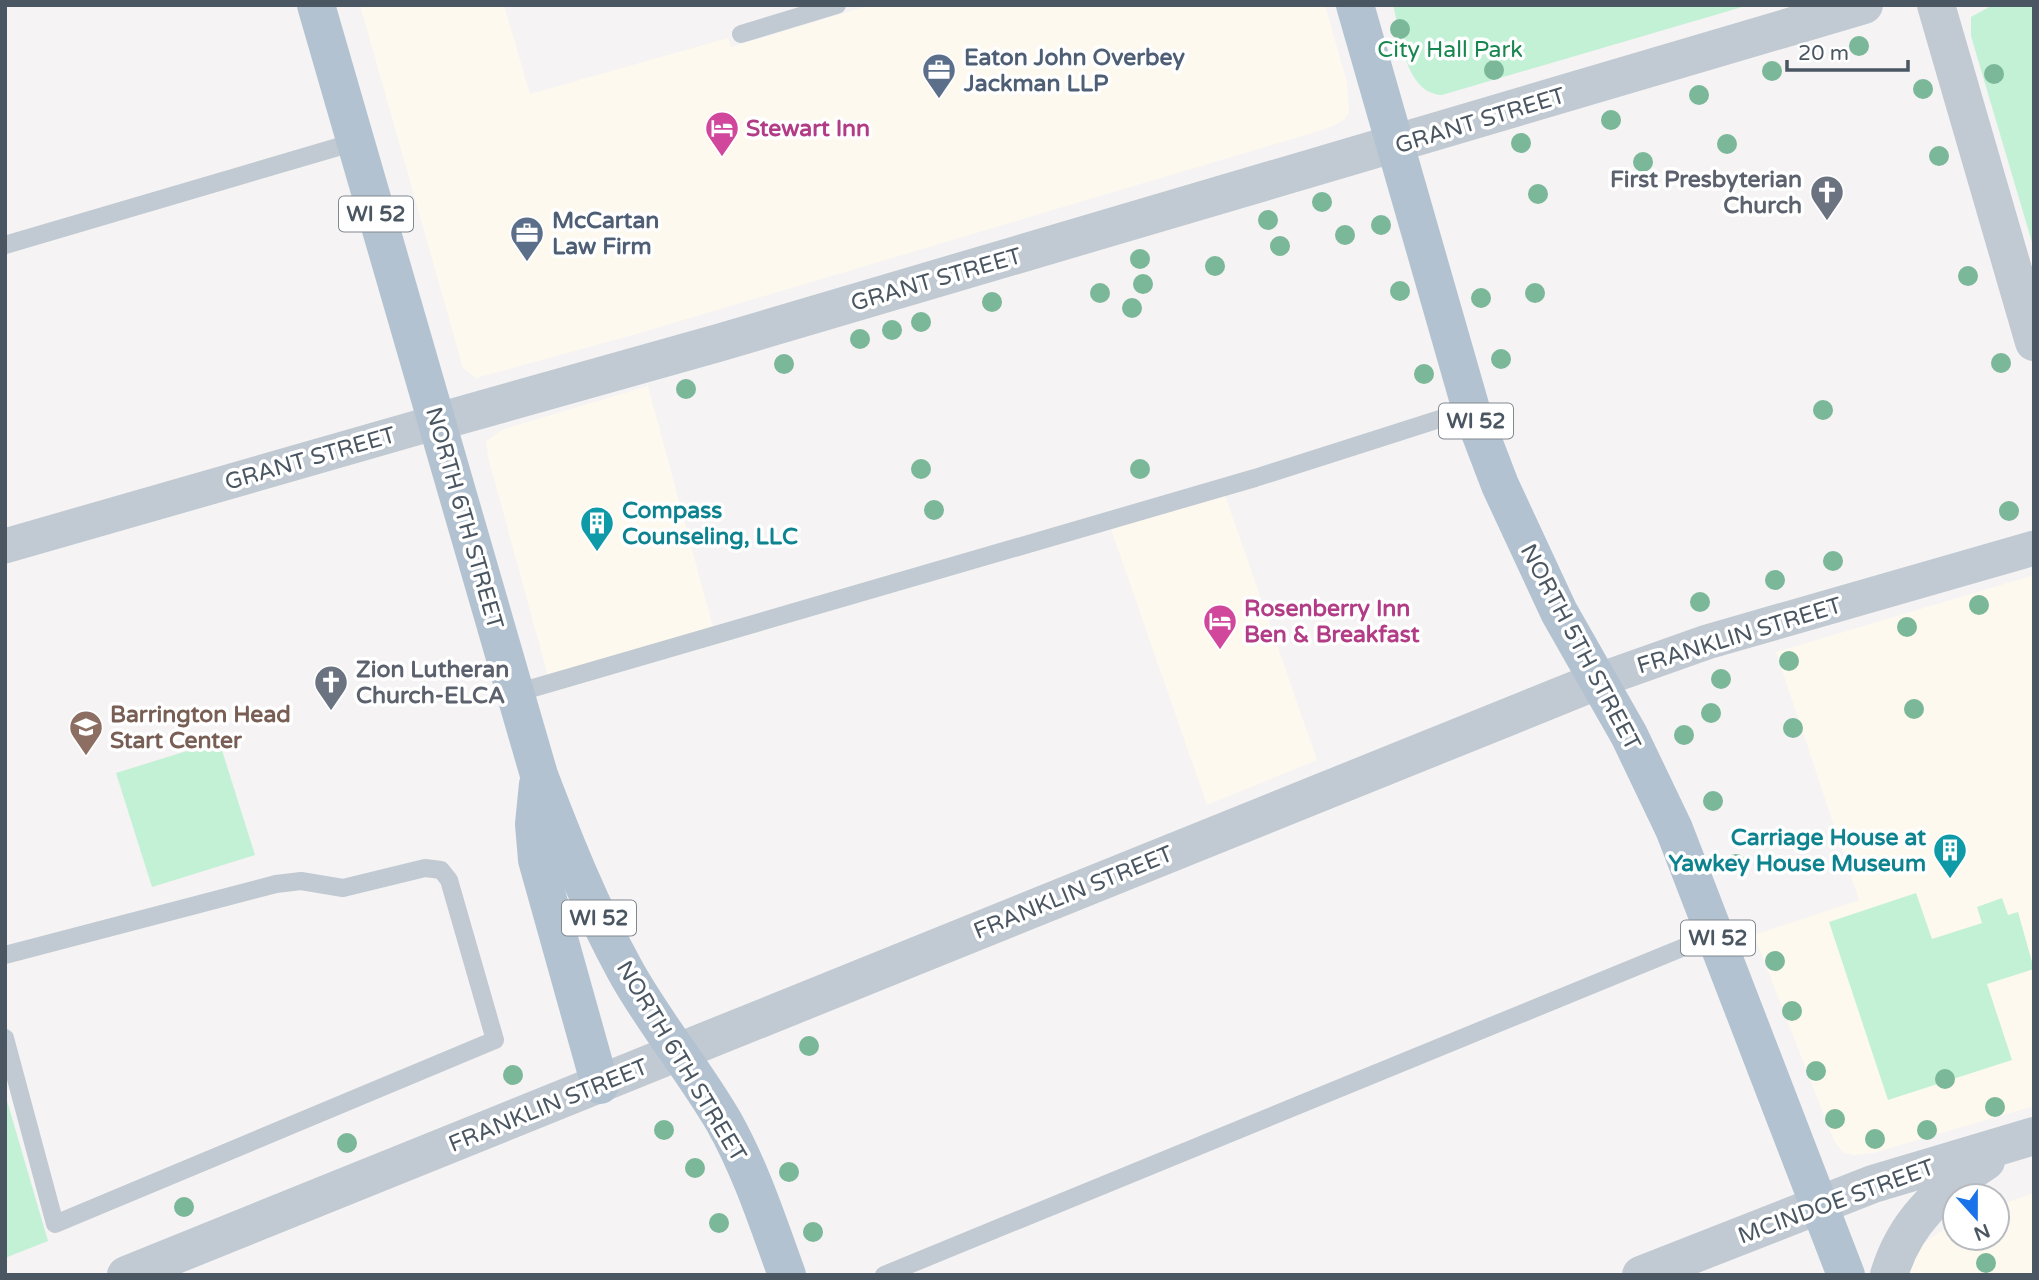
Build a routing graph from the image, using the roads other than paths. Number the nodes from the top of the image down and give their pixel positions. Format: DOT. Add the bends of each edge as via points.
graph roads {
  1 [pos="316,5"];
  2 [pos="837,5"];
  3 [pos="1355,5"];
  4 [pos="1864,5"];
  5 [pos="1936,5"];
  6 [pos="741,34"];
  7 [pos="355,142"];
  8 [pos="1395,145"];
  9 [pos="5,245"];
  10 [pos="2034,342"];
  11 [pos="1471,409"];
  12 [pos="437,422"];
  13 [pos="5,546"];
  14 [pos="2034,548"];
  15 [pos="1597,681"];
  16 [pos="516,693"];
  17 [pos="539,775"];
  18 [pos="1716,934"];
  19 [pos="5,955"];
  20 [pos="5,1038"];
  21 [pos="677,1052"];
  22 [pos="600,1085"];
  23 [pos="2025,1139"];
  24 [pos="1818,1204"];
  25 [pos="126,1275"];
  26 [pos="787,1275"];
  27 [pos="884,1275"];
  28 [pos="1641,1275"];
  29 [pos="1846,1275"];
  30 [pos="1889,1275"];
  1 -- 7 [label="main road, NORTH 6TH STREET / WI 52"];
  2 -- 6 [label="lane"];
  3 -- 8 [label="main road, NORTH 5TH STREET / WI 52"];
  4 -- 8 [label="street, GRANT STREET"];
  5 -- 10 [label="street"];
  7 -- 9 [label="lane"];
  7 -- 12 [label="main road, NORTH 6TH STREET / WI 52"];
  8 -- 11 [label="main road, NORTH 5TH STREET / WI 52"];
  8 -- 12 [label="street, GRANT STREET"];
  11 -- 15 [label="main road, NORTH 5TH STREET / WI 52" via="1505,497"];
  11 -- 16 [label="lane" via="1255,478"];
  12 -- 13 [label="street, GRANT STREET"];
  12 -- 16 [label="main road, NORTH 6TH STREET / WI 52"];
  14 -- 15 [label="street, FRANKLIN STREET" via="1707,642"];
  15 -- 18 [label="main road, NORTH 5TH STREET / WI 52" via="1674,829"];
  15 -- 21 [label="street, FRANKLIN STREET"];
  16 -- 17 [label="main road, NORTH 6TH STREET / WI 52"];
  17 -- 21 [label="main road, NORTH 6TH STREET / WI 52" via="623,967"];
  17 -- 22 [label="main road" via="534,824 537,860"];
  18 -- 24 [label="main road, NORTH 5TH STREET / WI 52"];
  18 -- 27 [label="lane"];
  19 -- 20 [label="lane" via="276,884 301,881 343,888 425,869 441,870 449,880 495,1040 55,1224"];
  21 -- 22 [label="street, FRANKLIN STREET"];
  21 -- 26 [label="main road, NORTH 6TH STREET / WI 52" via="741,1154"];
  22 -- 25 [label="street, FRANKLIN STREET"];
  23 -- 24 [label="street, MCINDOE STREET"];
  23 -- 30 [label="street" via="1953,1182 1932,1200 1910,1227"];
  24 -- 28 [label="street, MCINDOE STREET"];
  24 -- 29 [label="main road, NORTH 5TH STREET / WI 52"];
}
